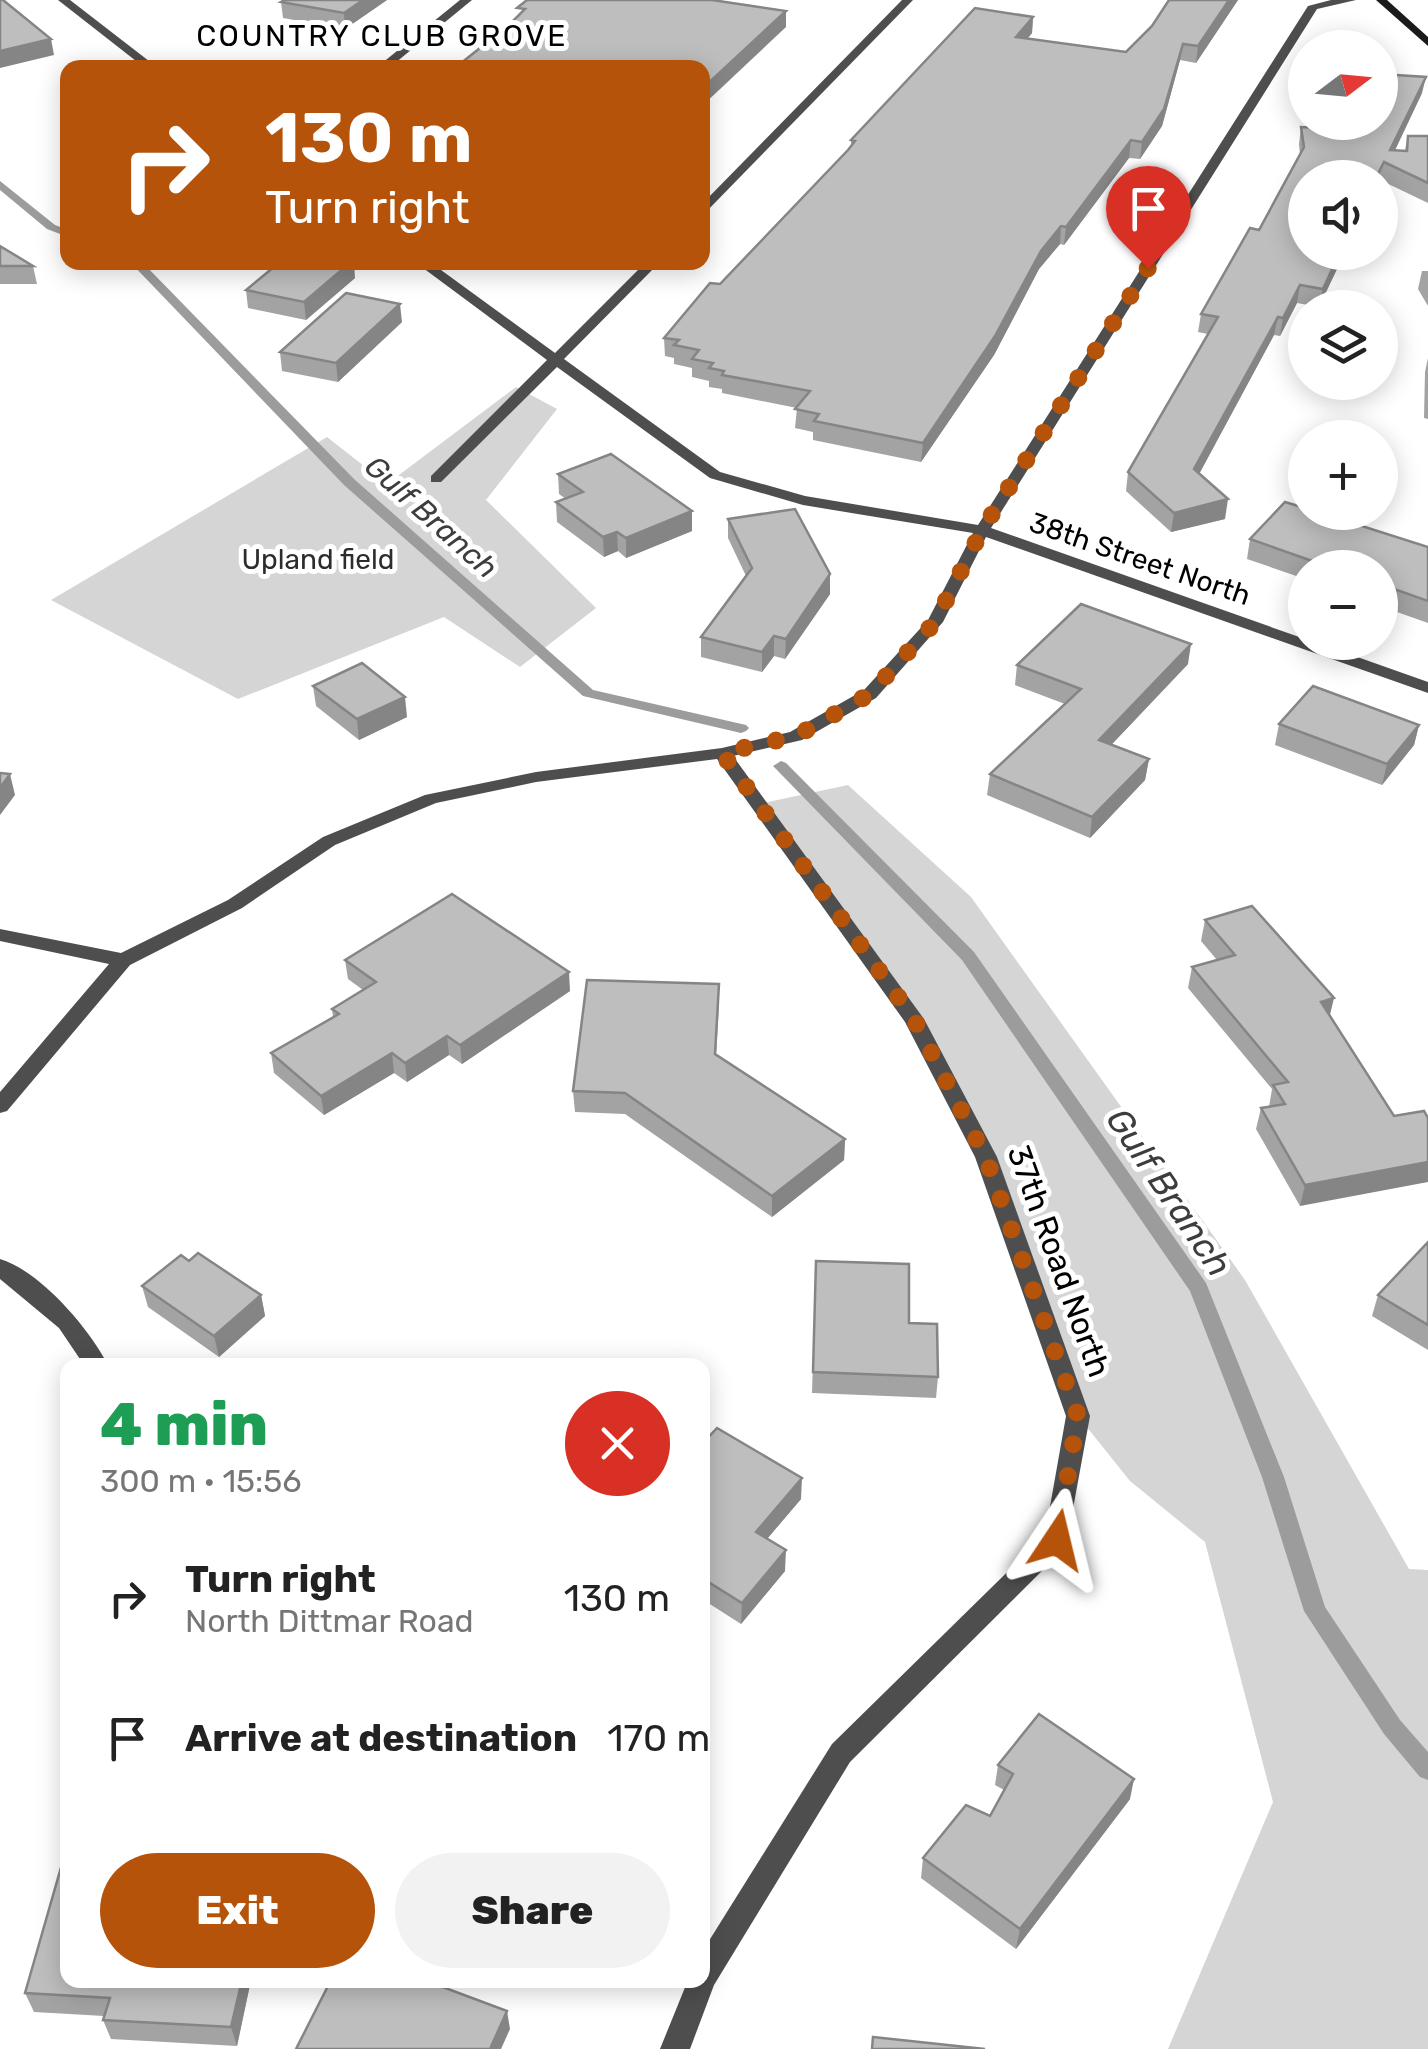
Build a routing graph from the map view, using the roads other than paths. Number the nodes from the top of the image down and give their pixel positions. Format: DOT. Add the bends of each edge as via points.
graph roads {
  1 [pos="63,0"];
  2 [pos="468,0"];
  3 [pos="908,0"];
  4 [pos="1351,0"];
  5 [pos="1381,0"];
  6 [pos="1428,43"];
  7 [pos="142,60"];
  8 [pos="391,60"];
  9 [pos="710,204"];
  10 [pos="432,270"];
  11 [pos="646,270"];
  12 [pos="559,360"];
  13 [pos="436,479"];
  14 [pos="982,530"];
  15 [pos="1428,688"];
  16 [pos="722,753"];
  17 [pos="0,935"];
  18 [pos="124,960"];
  19 [pos="0,1106"];
  20 [pos="0,1267"];
  21 [pos="93,1358"];
  22 [pos="710,1966"];
  23 [pos="699,1988"];
  24 [pos="675,2049"];
  1 -- 7 [label="street"];
  2 -- 8 [label="street"];
  3 -- 9 [label="street"];
  4 -- 14 [label="street" via="1314,6"];
  5 -- 6 [label="street"];
  10 -- 12 [label="street, 38th Street North"];
  11 -- 12 [label="street"];
  12 -- 13 [label="street"];
  12 -- 14 [label="street, 38th Street North" via="716,476 803,500"];
  14 -- 15 [label="street, 38th Street North"];
  14 -- 16 [label="street" via="935,622 870,694 796,736"];
  16 -- 18 [label="street" via="432,798 329,841 235,904"];
  16 -- 22 [label="street, 37th Road North" via="914,1019 986,1158 1078,1416 1057,1540 841,1753"];
  17 -- 18 [label="street"];
  18 -- 19 [label="street"];
  20 -- 21 [label="street" via="56,1310"];
  23 -- 24 [label="street, 37th Road North"];
}
